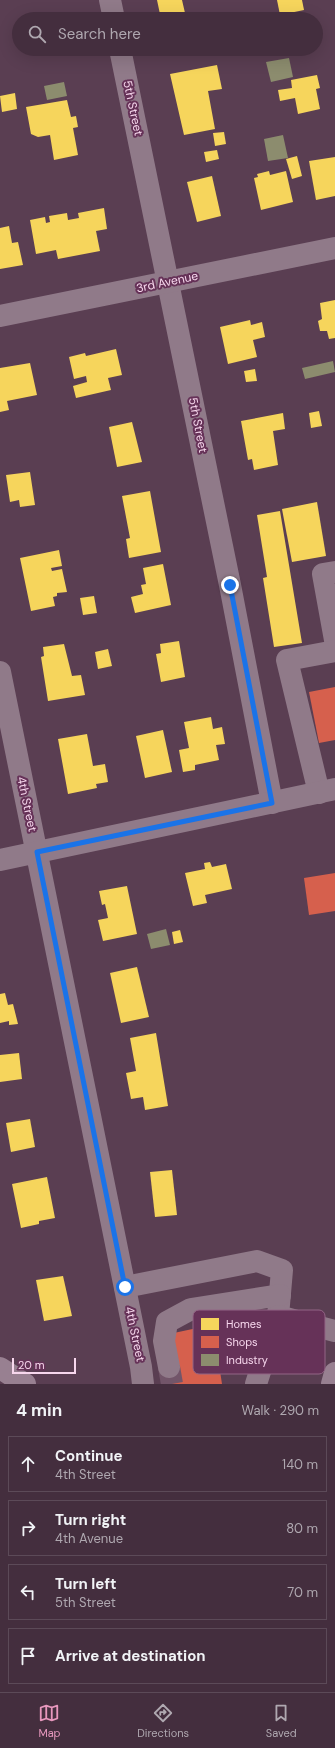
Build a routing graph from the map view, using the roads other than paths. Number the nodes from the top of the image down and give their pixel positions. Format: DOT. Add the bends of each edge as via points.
graph roads {
  1 [pos="110,0"];
  2 [pos="113,12"];
  3 [pos="121,56"];
  4 [pos="335,248"];
  5 [pos="169,281"];
  6 [pos="0,316"];
  7 [pos="335,572"];
  8 [pos="335,640"];
  9 [pos="335,651"];
  10 [pos="0,672"];
  11 [pos="327,791"];
  12 [pos="272,803"];
  13 [pos="37,852"];
  14 [pos="0,860"];
  15 [pos="125,1287"];
  16 [pos="279,1306"];
  17 [pos="278,1310"];
  18 [pos="288,1310"];
  19 [pos="325,1327"];
  20 [pos="335,1331"];
  21 [pos="169,1367"];
  22 [pos="0,1368"];
  23 [pos="335,1373"];
  24 [pos="259,1374"];
  25 [pos="25,1384"];
  26 [pos="143,1384"];
  27 [pos="256,1384"];
  28 [pos="332,1384"];
  1 -- 2 [label="street"];
  3 -- 5 [label="street, 5th Street"];
  4 -- 5 [label="street, 3rd Avenue"];
  5 -- 6 [label="street, 3rd Avenue"];
  5 -- 12 [label="street, 5th Street"];
  7 -- 8 [label="street" via="323,574"];
  9 -- 11 [label="street" via="287,660"];
  10 -- 13 [label="street, 4th Street"];
  11 -- 12 [label="street"];
  12 -- 13 [label="street"];
  13 -- 14 [label="street"];
  13 -- 15 [label="street, 4th Street"];
  15 -- 16 [label="street" via="257,1261 282,1270"];
  15 -- 26 [label="street, 4th Street"];
  16 -- 17 [label="street"];
  16 -- 18 [label="street"];
  16 -- 21 [label="street" via="191,1310 167,1322 164,1341"];
  19 -- 20 [label="street"];
  22 -- 25 [label="main road"];
  23 -- 28 [label="main road"];
  24 -- 27 [label="street"];
}
